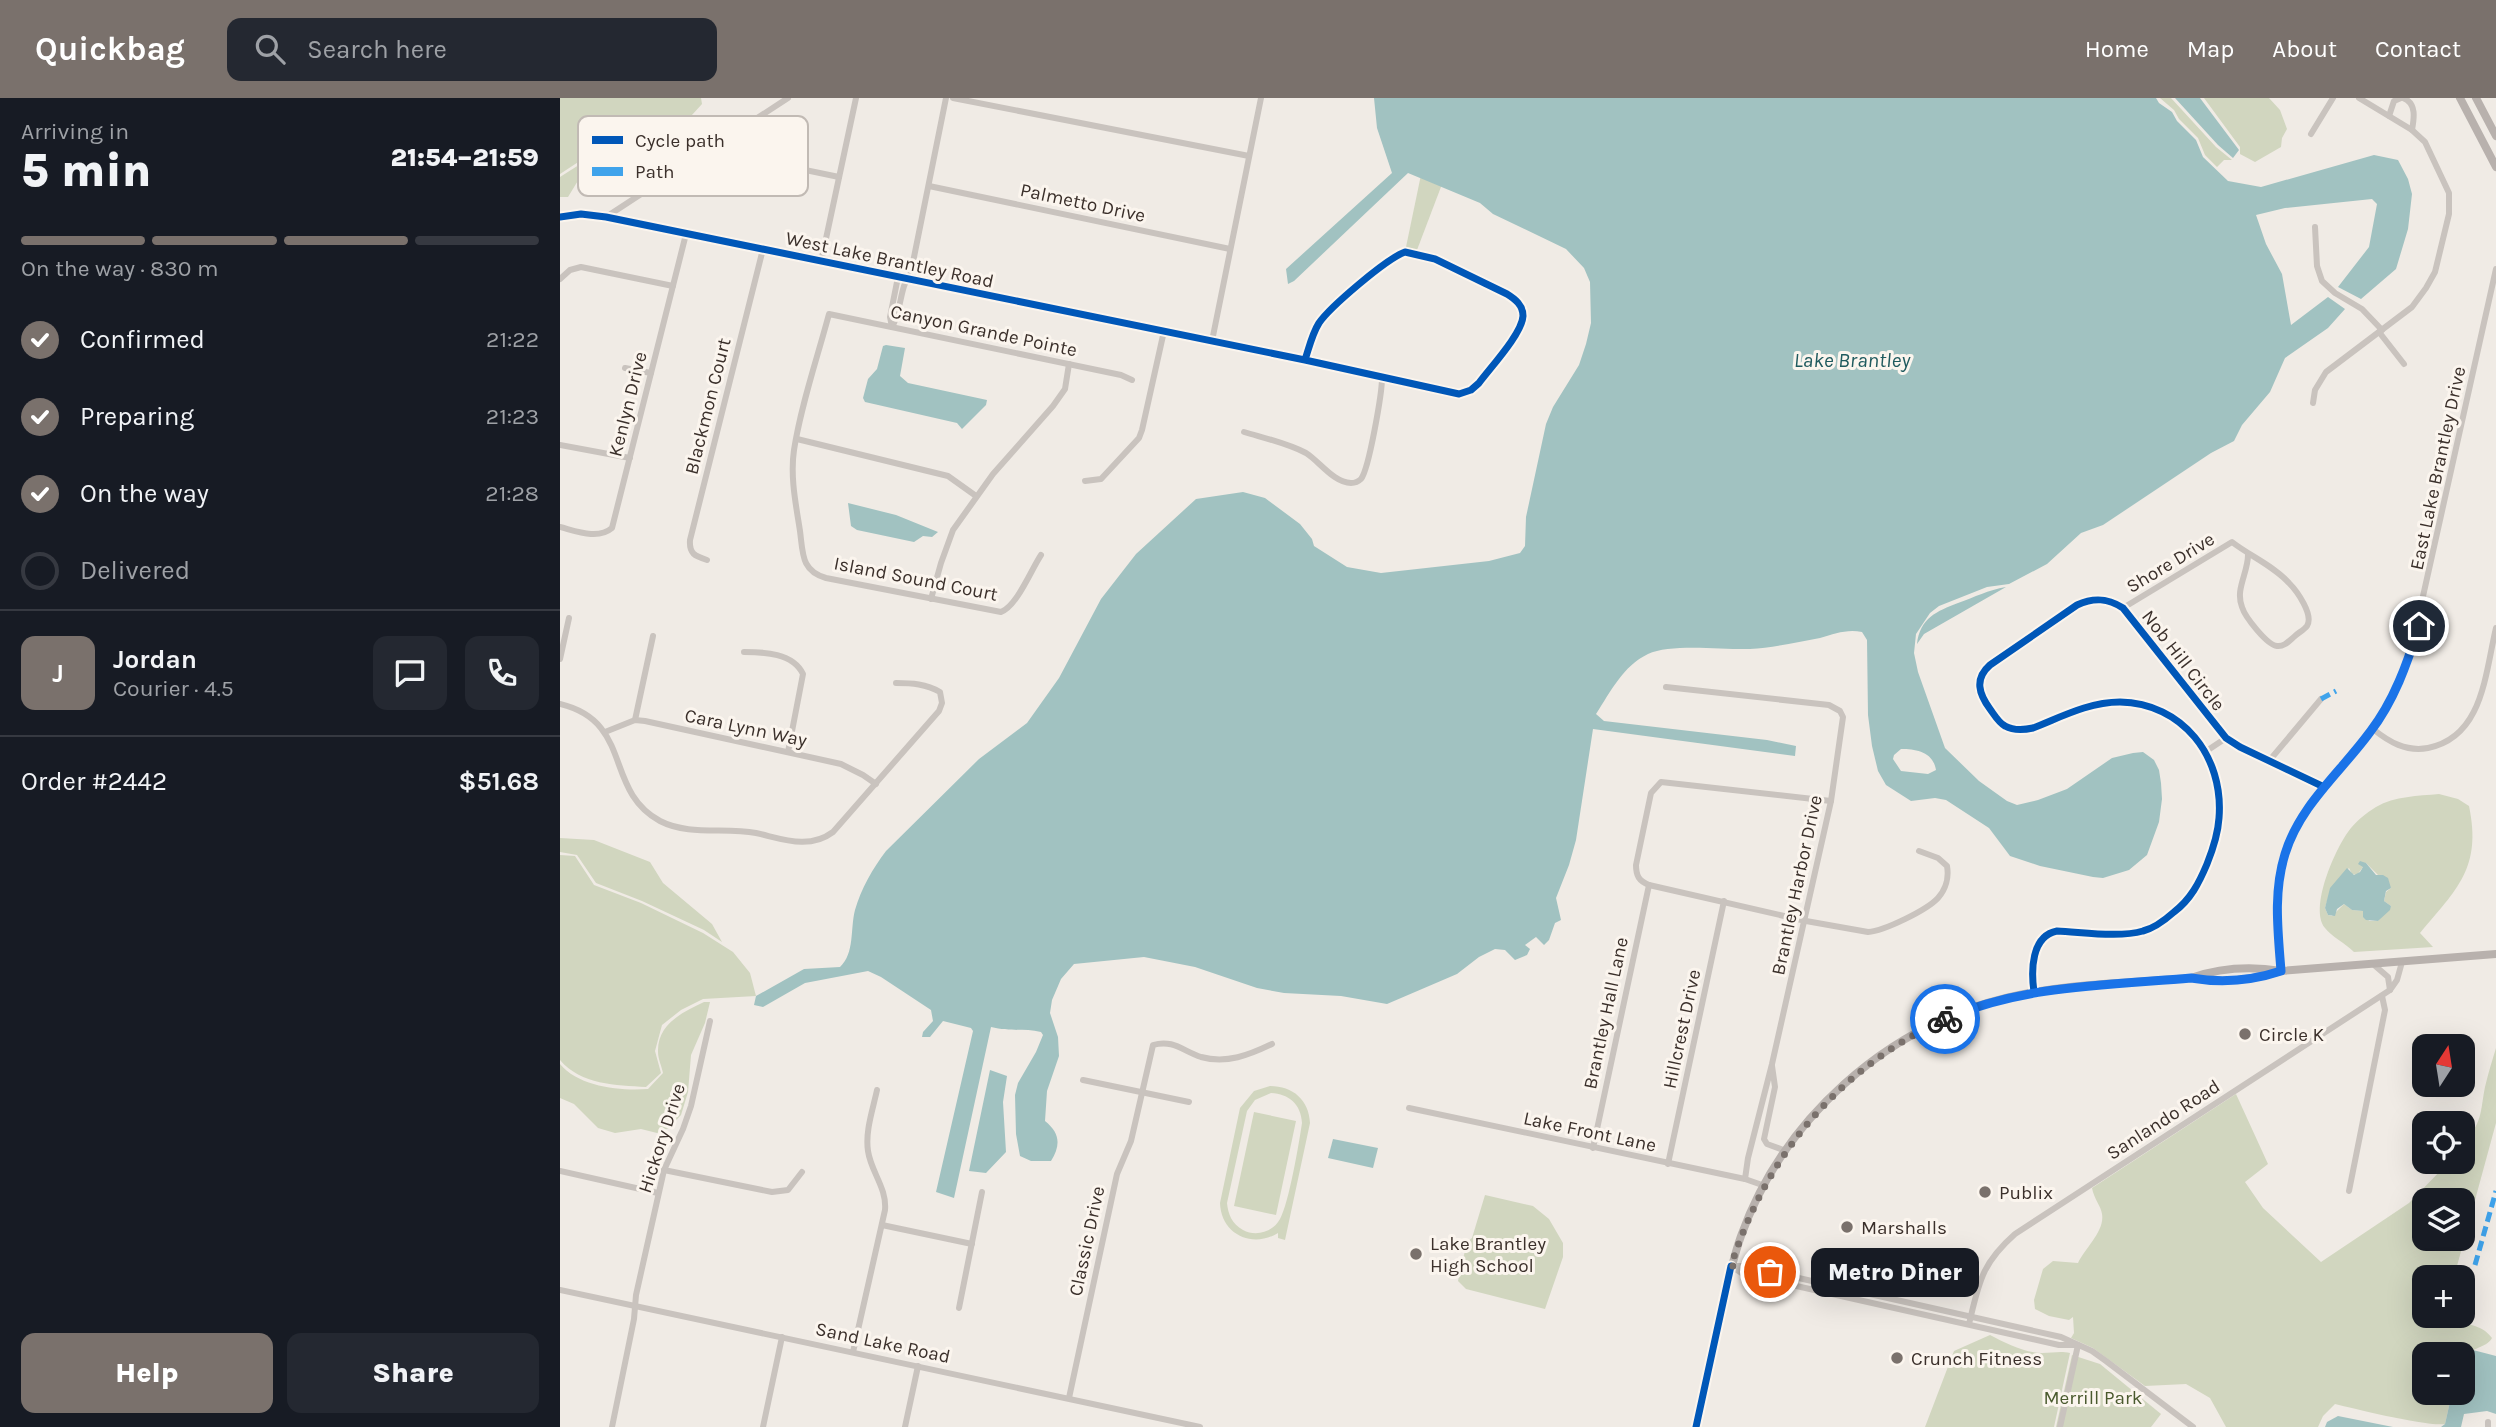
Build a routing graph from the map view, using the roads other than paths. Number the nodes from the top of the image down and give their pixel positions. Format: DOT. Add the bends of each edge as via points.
graph roads {
  1 [pos="788,98"];
  2 [pos="856,98"];
  3 [pos="946,98"];
  4 [pos="953,98"];
  5 [pos="1261,98"];
  6 [pos="2333,98"];
  7 [pos="2359,98"];
  8 [pos="2402,98"];
  9 [pos="2460,98"];
  10 [pos="2476,98"];
  11 [pos="761,116"];
  12 [pos="2389,117"];
  13 [pos="2412,131"];
  14 [pos="2311,134"];
  15 [pos="2496,136"];
  16 [pos="1250,156"];
  17 [pos="2496,167"];
  18 [pos="808,171"];
  19 [pos="839,177"];
  20 [pos="929,186"];
  21 [pos="638,196"];
  22 [pos="606,217"];
  23 [pos="560,218"];
  24 [pos="2315,228"];
  25 [pos="686,234"];
  26 [pos="762,249"];
  27 [pos="1230,249"];
  28 [pos="821,262"];
  29 [pos="2496,269"];
  30 [pos="902,278"];
  31 [pos="560,279"];
  32 [pos="673,286"];
  33 [pos="829,314"];
  34 [pos="892,327"];
  35 [pos="1164,331"];
  36 [pos="2380,331"];
  37 [pos="1212,341"];
  38 [pos="1305,360"];
  39 [pos="1069,364"];
  40 [pos="2404,364"];
  41 [pos="625,368"];
  42 [pos="651,373"];
  43 [pos="1382,378"];
  44 [pos="1132,380"];
  45 [pos="2313,402"];
  46 [pos="1244,432"];
  47 [pos="797,439"];
  48 [pos="560,445"];
  49 [pos="630,458"];
  50 [pos="1085,481"];
  51 [pos="976,496"];
  52 [pos="560,527"];
  53 [pos="1041,555"];
  54 [pos="2248,555"];
  55 [pos="707,560"];
  56 [pos="931,599"];
  57 [pos="2123,608"];
  58 [pos="569,618"];
  59 [pos="2496,628"];
  60 [pos="653,636"];
  61 [pos="744,652"];
  62 [pos="560,659"];
  63 [pos="896,683"];
  64 [pos="1667,687"];
  65 [pos="2321,699"];
  66 [pos="560,704"];
  67 [pos="635,720"];
  68 [pos="2372,729"];
  69 [pos="606,732"];
  70 [pos="2226,738"];
  71 [pos="788,752"];
  72 [pos="2205,752"];
  73 [pos="2269,761"];
  74 [pos="876,784"];
  75 [pos="2324,786"];
  76 [pos="1831,801"];
  77 [pos="1919,851"];
  78 [pos="1649,885"];
  79 [pos="1724,901"];
  80 [pos="1805,921"];
  81 [pos="2496,954"];
  82 [pos="2402,962"];
  83 [pos="2373,964"];
  84 [pos="2281,971"];
  85 [pos="2390,990"];
  86 [pos="2034,992"];
  87 [pos="2382,996"];
  88 [pos="709,1021"];
  89 [pos="1272,1044"];
  90 [pos="1772,1065"];
  91 [pos="1083,1080"];
  92 [pos="877,1090"];
  93 [pos="1142,1092"];
  94 [pos="1189,1102"];
  95 [pos="1409,1108"];
  96 [pos="1592,1148"];
  97 [pos="1786,1151"];
  98 [pos="1668,1164"];
  99 [pos="664,1170"];
  100 [pos="560,1171"];
  101 [pos="802,1172"];
  102 [pos="1745,1179"];
  103 [pos="1765,1186"];
  104 [pos="2349,1191"];
  105 [pos="982,1192"];
  106 [pos="658,1193"];
  107 [pos="882,1225"];
  108 [pos="972,1244"];
  109 [pos="1731,1266"];
  110 [pos="560,1290"];
  111 [pos="635,1306"];
  112 [pos="959,1308"];
  113 [pos="1970,1316"];
  114 [pos="1969,1324"];
  115 [pos="782,1337"];
  116 [pos="2078,1345"];
  117 [pos="853,1352"];
  118 [pos="918,1366"];
  119 [pos="1069,1398"];
  120 [pos="2174,1412"];
  121 [pos="612,1427"];
  122 [pos="763,1427"];
  123 [pos="905,1427"];
  124 [pos="1200,1427"];
  125 [pos="1696,1427"];
  126 [pos="2060,1427"];
  127 [pos="2181,1427"];
  128 [pos="2193,1427"];
  1 -- 11 [label="street"];
  2 -- 19 [label="street"];
  3 -- 20 [label="street"];
  4 -- 16 [label="street"];
  5 -- 16 [label="street"];
  6 -- 14 [label="street"];
  7 -- 12 [label="street"];
  8 -- 12 [label="street" via="2394,101"];
  8 -- 13 [label="street" via="2413,107"];
  9 -- 17 [label="main road"];
  10 -- 15 [label="main road"];
  12 -- 13 [label="street"];
  13 -- 36 [label="street" via="2425,142 2444,180 2449,214 2435,272 2426,289 2412,307"];
  16 -- 27 [label="street"];
  18 -- 19 [label="street"];
  19 -- 28 [label="street"];
  20 -- 27 [label="street, Palmetto Drive"];
  20 -- 30 [label="street" via="911,272"];
  21 -- 22 [label="street"];
  22 -- 23 [label="street, West Lake Brantley Road" via="582,214"];
  22 -- 25 [label="street, West Lake Brantley Road"];
  24 -- 36 [label="street" via="2317,266 2326,288 2362,309"];
  25 -- 26 [label="street, West Lake Brantley Road"];
  25 -- 32 [label="street, Kenlyn Drive"];
  26 -- 28 [label="street, West Lake Brantley Road"];
  26 -- 55 [label="street, Blackmon Court" via="690,540 691,552"];
  27 -- 37 [label="street"];
  28 -- 30 [label="street, West Lake Brantley Road"];
  29 -- 68 [label="street, East Lake Brantley Drive" via="2419,626 2398,685"];
  30 -- 34 [label="street" via="890,317"];
  30 -- 35 [label="street, West Lake Brantley Road"];
  31 -- 32 [label="street" via="581,267"];
  32 -- 42 [label="street, Kenlyn Drive"];
  33 -- 34 [label="street, Canyon Grande Pointe"];
  33 -- 47 [label="street, Island Sound Court"];
  34 -- 39 [label="street, Canyon Grande Pointe"];
  35 -- 37 [label="street, West Lake Brantley Road"];
  35 -- 50 [label="street" via="1139,438 1101,479"];
  36 -- 40 [label="street"];
  36 -- 45 [label="street" via="2326,372"];
  37 -- 38 [label="street, West Lake Brantley Road"];
  38 -- 43 [label="street, West Lake Brantley Road"];
  38 -- 43 [label="street, West Lake Brantley Road" via="1325,316 1405,252 1435,259 1507,294 1522,308 1518,331 1468,392"];
  39 -- 44 [label="street, Canyon Grande Pointe"];
  39 -- 51 [label="street" via="1065,389"];
  41 -- 42 [label="street"];
  42 -- 49 [label="street, Kenlyn Drive"];
  43 -- 46 [label="street" via="1366,467 1357,482 1339,479 1294,447"];
  47 -- 51 [label="street" via="948,476"];
  47 -- 56 [label="street, Island Sound Court" via="795,497 811,572"];
  48 -- 49 [label="street"];
  49 -- 52 [label="street, Kenlyn Drive" via="615,522 608,531 594,534"];
  51 -- 56 [label="street" via="953,530"];
  53 -- 56 [label="street, Island Sound Court" via="1006,610"];
  54 -- 54 [label="street" via="2241,582 2242,609 2265,640 2274,647 2283,646 2309,619 2290,584"];
  54 -- 57 [label="street, Shore Drive" via="2232,542"];
  57 -- 70 [label="street, Nob Hill Circle"];
  57 -- 72 [label="street, Nob Hill Circle" via="2100,599 2077,605 1985,668 1979,680 1984,700 1999,722 2014,730 2100,704 2136,704 2182,723"];
  58 -- 62 [label="street"];
  59 -- 68 [label="street" via="2479,703 2461,733 2421,749 2389,742"];
  60 -- 67 [label="street"];
  61 -- 71 [label="street" via="789,659 803,674"];
  63 -- 74 [label="street" via="932,687 940,692 942,703"];
  64 -- 76 [label="street, Brantley Harbor Drive" via="1829,705 1840,711 1843,722"];
  65 -- 73 [label="street"];
  66 -- 69 [label="street" via="589,716"];
  67 -- 69 [label="street"];
  67 -- 71 [label="street, Cara Lynn Way"];
  68 -- 75 [label="street, East Lake Brantley Drive"];
  69 -- 74 [label="street" via="635,801 661,821 690,830 739,830 814,841 833,832"];
  70 -- 72 [label="street"];
  70 -- 73 [label="street, Nob Hill Circle"];
  71 -- 74 [label="street, Cara Lynn Way" via="841,764"];
  72 -- 86 [label="street" via="2220,816 2212,852 2193,893 2161,923 2143,931 2057,931 2044,936 2032,972"];
  73 -- 75 [label="street, Nob Hill Circle"];
  75 -- 84 [label="street, East Lake Brantley Drive" via="2301,818 2282,865 2277,898"];
  76 -- 78 [label="street" via="1661,782 1651,793 1636,866 1636,875"];
  76 -- 80 [label="street, Brantley Harbor Drive"];
  77 -- 80 [label="street" via="1947,866 1943,892 1931,904 1878,931"];
  78 -- 79 [label="street"];
  78 -- 96 [label="street, Brantley Hall Lane"];
  79 -- 80 [label="street"];
  79 -- 98 [label="street, Hillcrest Drive"];
  80 -- 90 [label="street, Brantley Harbor Drive"];
  81 -- 82 [label="main road"];
  82 -- 83 [label="main road"];
  82 -- 85 [label="street, Sanlando Road"];
  83 -- 84 [label="main road"];
  83 -- 85 [label="street" via="2388,976"];
  84 -- 86 [label="main road" via="2212,982 2191,978"];
  85 -- 87 [label="street, Sanlando Road"];
  86 -- 97 [label="main road" via="1969,1009 1901,1042 1838,1090"];
  87 -- 104 [label="street" via="2385,1010"];
  87 -- 113 [label="street, Sanlando Road" via="2015,1234 1989,1260"];
  88 -- 99 [label="street, Hickory Drive" via="691,1106"];
  89 -- 93 [label="street, Classic Drive" via="1246,1056 1215,1059 1170,1043 1153,1045"];
  90 -- 97 [label="street, Brantley Harbor Drive" via="1775,1087 1764,1139"];
  90 -- 102 [label="street, Brantley Harbor Drive"];
  91 -- 93 [label="street"];
  92 -- 107 [label="street" via="867,1143 884,1192"];
  93 -- 94 [label="street"];
  93 -- 119 [label="street, Classic Drive" via="1117,1174"];
  95 -- 96 [label="street, Lake Front Lane"];
  96 -- 98 [label="street, Lake Front Lane"];
  97 -- 103 [label="main road"];
  98 -- 102 [label="street, Lake Front Lane"];
  99 -- 101 [label="street" via="772,1192 788,1189"];
  99 -- 106 [label="street, Hickory Drive"];
  100 -- 106 [label="street"];
  102 -- 103 [label="street, Lake Front Lane"];
  103 -- 109 [label="main road"];
  105 -- 108 [label="street"];
  106 -- 111 [label="street, Hickory Drive"];
  107 -- 108 [label="street"];
  107 -- 117 [label="street"];
  108 -- 112 [label="street"];
  109 -- 113 [label="street"];
  109 -- 114 [label="street" via="1742,1274"];
  109 -- 125 [label="main road"];
  110 -- 111 [label="street, Sand Lake Road"];
  111 -- 115 [label="street, Sand Lake Road"];
  111 -- 121 [label="street"];
  113 -- 114 [label="street, Sanlando Road"];
  113 -- 116 [label="street" via="2061,1336"];
  114 -- 116 [label="street" via="2059,1345"];
  115 -- 117 [label="street, Sand Lake Road"];
  115 -- 122 [label="street"];
  116 -- 120 [label="street"];
  116 -- 126 [label="street"];
  117 -- 118 [label="street, Sand Lake Road"];
  118 -- 119 [label="street, Sand Lake Road"];
  118 -- 123 [label="street"];
  119 -- 124 [label="street, Sand Lake Road"];
  120 -- 127 [label="street"];
  120 -- 128 [label="street"];
}
